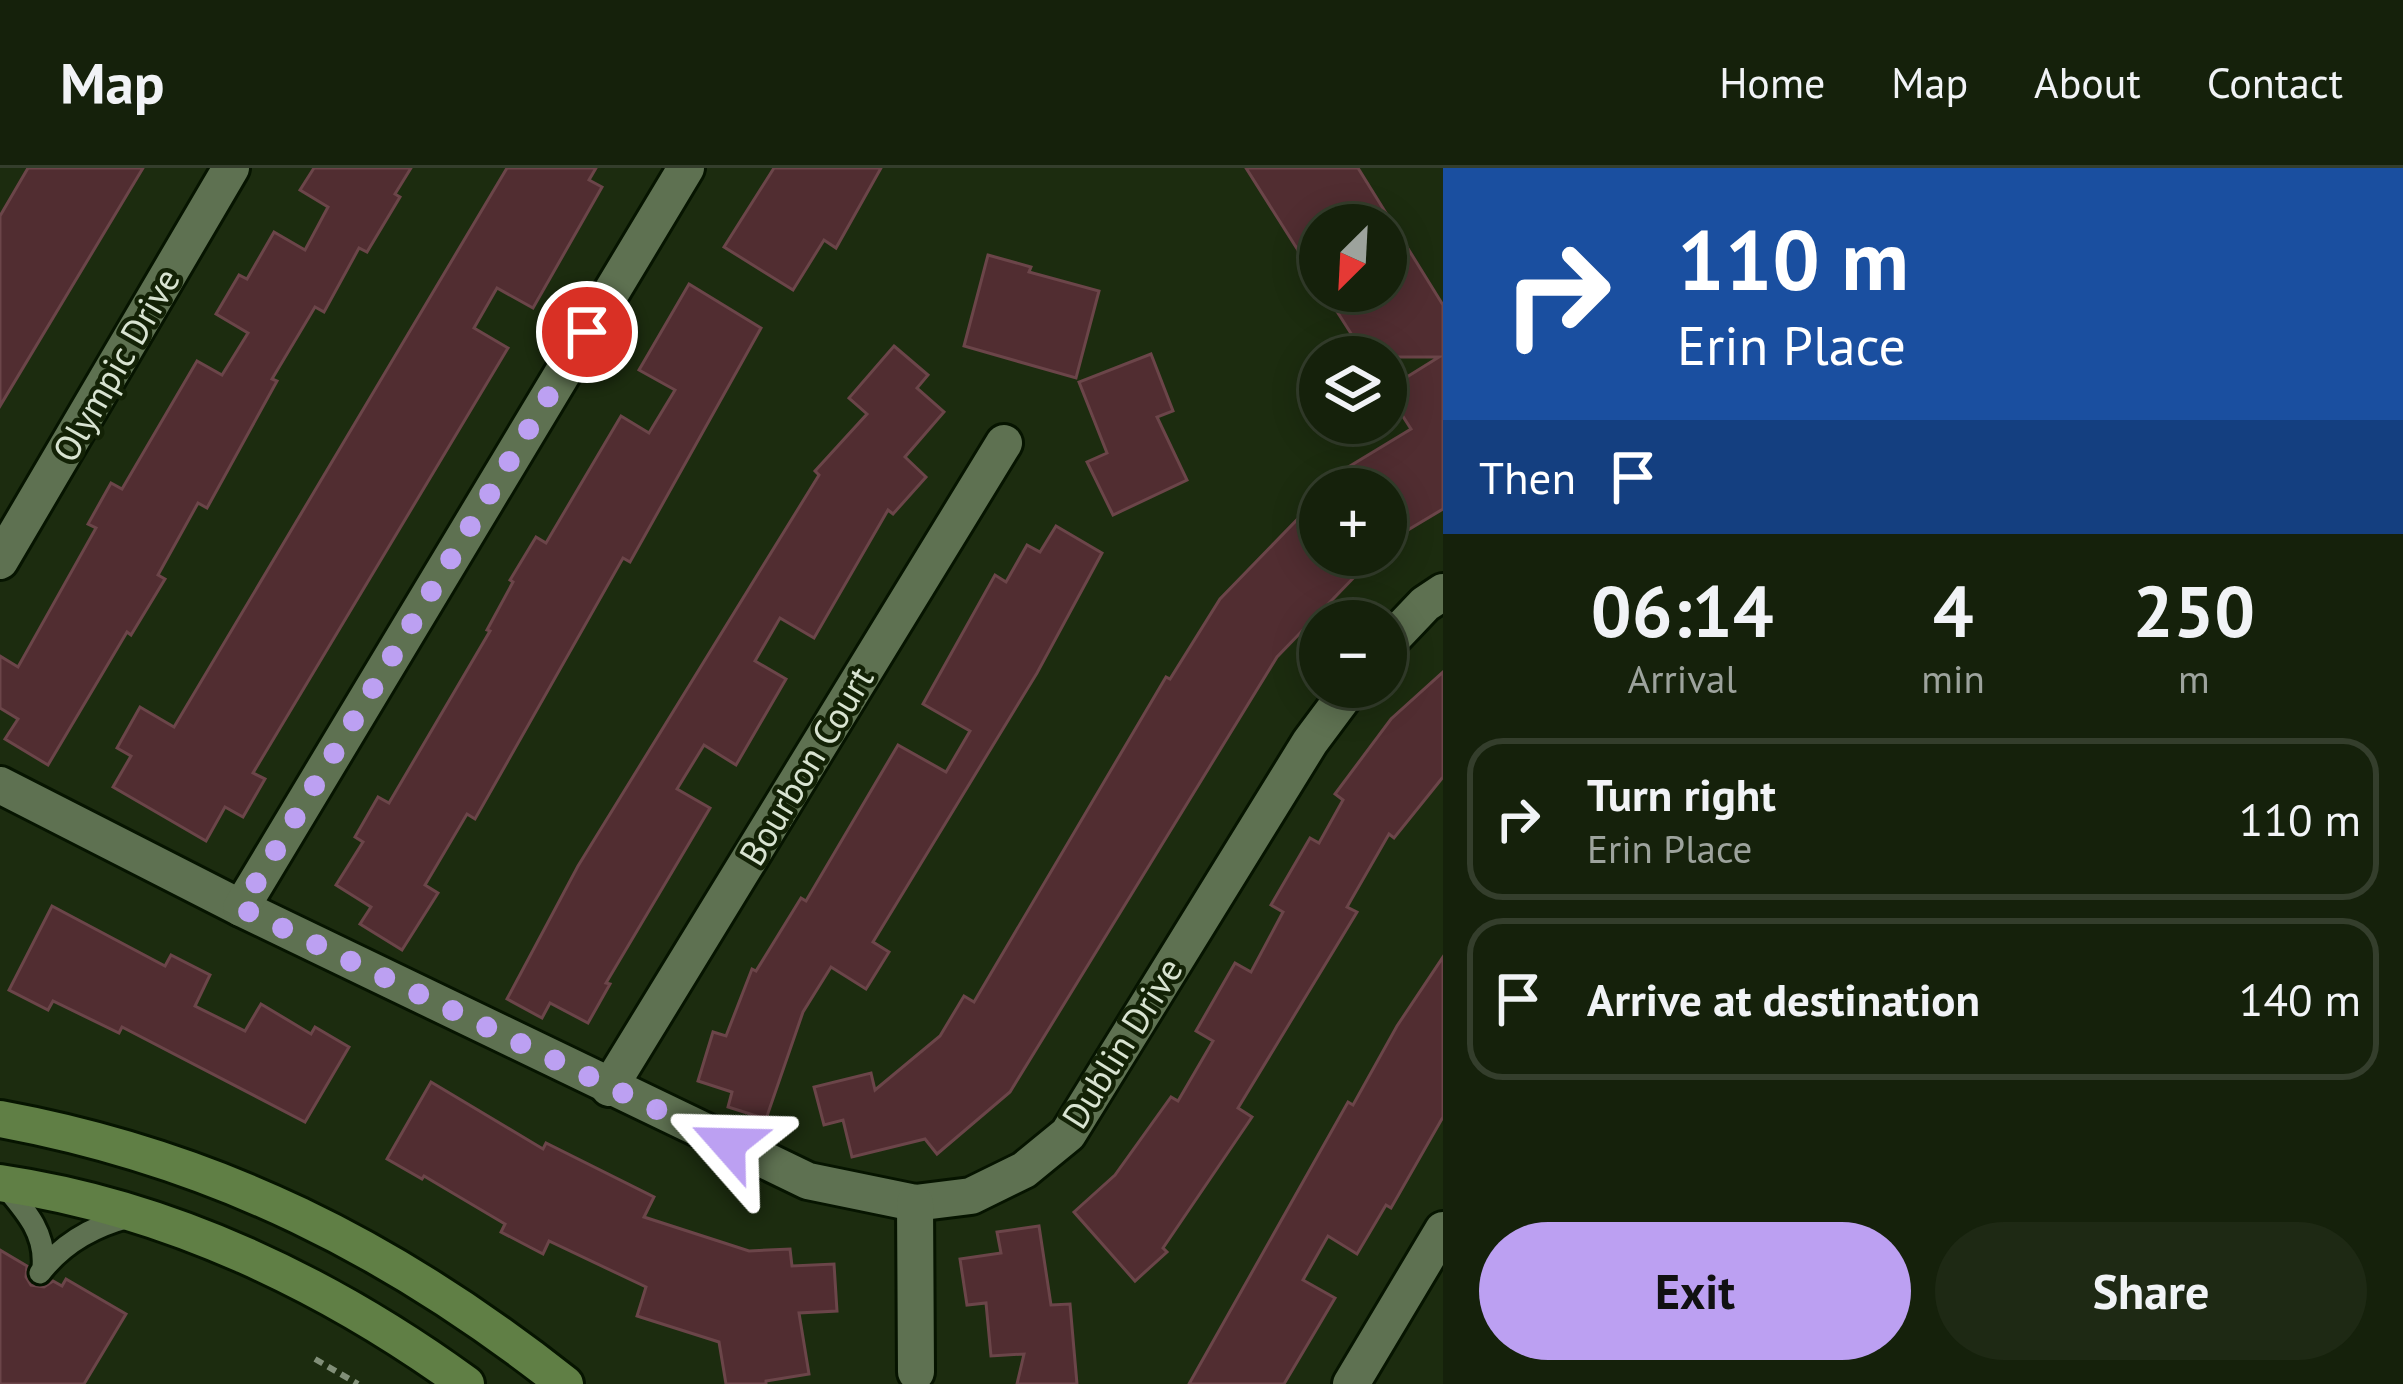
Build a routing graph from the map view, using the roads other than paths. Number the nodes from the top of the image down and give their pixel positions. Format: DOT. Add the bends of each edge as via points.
graph roads {
  1 [pos="231,168"];
  2 [pos="686,168"];
  3 [pos="1004,443"];
  4 [pos="0,561"];
  5 [pos="1443,592"];
  6 [pos="1407,625"];
  7 [pos="1335,708"];
  8 [pos="0,785"];
  9 [pos="241,908"];
  10 [pos="609,1088"];
  11 [pos="0,1119"];
  12 [pos="1,1184"];
  13 [pos="916,1203"];
  14 [pos="141,1214"];
  15 [pos="1443,1230"];
  16 [pos="916,1372"];
  17 [pos="466,1384"];
  18 [pos="565,1384"];
  19 [pos="1352,1384"];
  1 -- 4 [label="street, Olympic Drive"];
  2 -- 9 [label="street"];
  3 -- 10 [label="street, Bourbon Court"];
  5 -- 6 [label="street"];
  7 -- 13 [label="street, Dublin Drive" via="1068,1134 1024,1170 971,1196"];
  8 -- 9 [label="street, Dublin Drive"];
  9 -- 10 [label="street, Dublin Drive"];
  10 -- 13 [label="street, Dublin Drive" via="808,1181"];
  11 -- 18 [label="main road" via="67,1131 254,1194 420,1278"];
  12 -- 14 [label="main road"];
  12 -- 14 [label="lane" via="35,1225 42,1270 92,1230"];
  13 -- 16 [label="street"];
  14 -- 17 [label="main road" via="306,1285"];
  15 -- 19 [label="street"];
}
